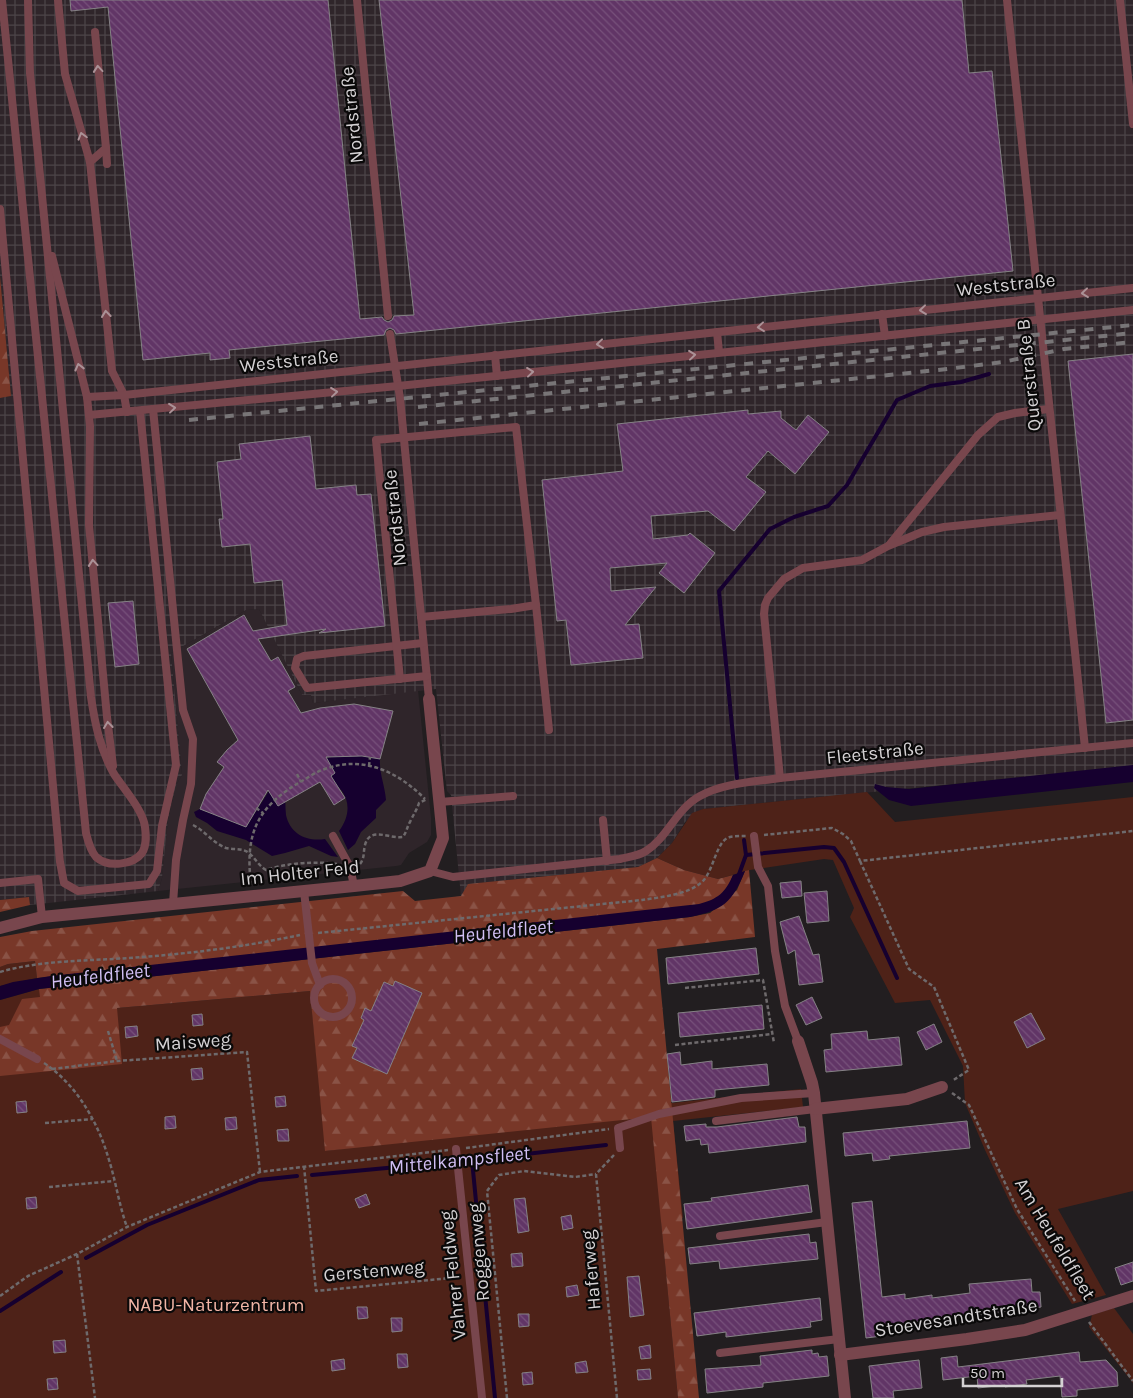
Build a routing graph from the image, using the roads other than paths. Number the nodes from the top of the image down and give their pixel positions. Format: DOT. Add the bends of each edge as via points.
graph roads {
  1 [pos="2,0"];
  2 [pos="28,0"];
  3 [pos="58,0"];
  4 [pos="358,0"];
  5 [pos="1006,0"];
  6 [pos="1120,0"];
  7 [pos="95,32"];
  8 [pos="1133,124"];
  9 [pos="106,148"];
  10 [pos="90,162"];
  11 [pos="107,164"];
  12 [pos="0,209"];
  13 [pos="46,231"];
  14 [pos="1133,288"];
  15 [pos="1037,298"];
  16 [pos="1133,310"];
  17 [pos="882,314"];
  18 [pos="388,316"];
  19 [pos="1040,319"];
  20 [pos="717,332"];
  21 [pos="390,334"];
  22 [pos="885,336"];
  23 [pos="718,352"];
  24 [pos="495,355"];
  25 [pos="396,366"];
  26 [pos="497,376"];
  27 [pos="398,386"];
  28 [pos="124,395"];
  29 [pos="87,397"];
  30 [pos="1049,409"];
  31 [pos="153,410"];
  32 [pos="140,411"];
  33 [pos="127,412"];
  34 [pos="89,415"];
  35 [pos="403,437"];
  36 [pos="1060,515"];
  37 [pos="888,546"];
  38 [pos="536,605"];
  39 [pos="421,617"];
  40 [pos="423,644"];
  41 [pos="397,646"];
  42 [pos="427,676"];
  43 [pos="400,679"];
  44 [pos="429,699"];
  45 [pos="549,730"];
  46 [pos="1133,742"];
  47 [pos="1085,748"];
  48 [pos="114,773"];
  49 [pos="780,778"];
  50 [pos="513,796"];
  51 [pos="440,802"];
  52 [pos="603,820"];
  53 [pos="333,836"];
  54 [pos="754,837"];
  55 [pos="607,861"];
  56 [pos="430,871"];
  57 [pos="0,883"];
  58 [pos="354,886"];
  59 [pos="304,891"];
  60 [pos="173,904"];
  61 [pos="42,917"];
  62 [pos="0,928"];
  63 [pos="320,985"];
  64 [pos="0,1039"];
  65 [pos="798,1041"];
  66 [pos="37,1059"];
  67 [pos="942,1087"];
  68 [pos="814,1093"];
  69 [pos="815,1109"];
  70 [pos="716,1121"];
  71 [pos="620,1148"];
  72 [pos="456,1152"];
  73 [pos="826,1222"];
  74 [pos="720,1236"];
  75 [pos="1133,1296"];
  76 [pos="839,1340"];
  77 [pos="720,1353"];
  78 [pos="840,1355"];
  79 [pos="482,1398"];
  80 [pos="845,1398"];
  1 -- 48 [label="lane" via="86,832 88,845 97,857 107,863 120,864 136,859 142,852 146,843 145,824"];
  2 -- 13 [label="lane" via="30,74"];
  10 -- 3 [label="lane, one-way" via="65,74"];
  4 -- 18 [label="lane, Nordstraße"];
  5 -- 15 [label="lane, Querstraße B"];
  6 -- 8 [label="lane"];
  9 -- 7 [label="lane, one-way"];
  9 -- 10 [label="lane"];
  9 -- 11 [label="lane"];
  28 -- 10 [label="lane, one-way" via="112,371"];
  12 -- 32 [label="lane" via="60,862 64,883 78,891 149,884 157,872 162,826 176,765"];
  29 -- 13 [label="lane, one-way"];
  13 -- 48 [label="lane" via="90,697 101,749"];
  14 -- 15 [label="lane, Weststraße, one-way"];
  15 -- 17 [label="lane, Weststraße, one-way"];
  15 -- 19 [label="lane, Querstraße B"];
  16 -- 19 [label="lane, Weststraße"];
  17 -- 20 [label="lane, Weststraße, one-way"];
  17 -- 22 [label="lane"];
  19 -- 22 [label="lane, Weststraße"];
  19 -- 30 [label="lane, Querstraße B"];
  20 -- 23 [label="lane"];
  20 -- 24 [label="lane, Weststraße, one-way"];
  21 -- 25 [label="lane, Nordstraße"];
  22 -- 23 [label="lane, Weststraße"];
  26 -- 23 [label="lane, Weststraße, one-way"];
  24 -- 25 [label="lane, Weststraße"];
  24 -- 26 [label="lane"];
  25 -- 27 [label="lane, Nordstraße"];
  25 -- 28 [label="lane, Weststraße"];
  26 -- 27 [label="lane, Weststraße"];
  31 -- 27 [label="lane, Weststraße, one-way"];
  27 -- 35 [label="lane, Nordstraße"];
  28 -- 29 [label="lane, Weststraße"];
  28 -- 33 [label="lane"];
  29 -- 34 [label="lane"];
  30 -- 36 [label="lane, Querstraße B"];
  30 -- 37 [label="lane" via="998,417 978,435"];
  31 -- 32 [label="lane, Weststraße"];
  31 -- 60 [label="lane" via="183,710 193,739 191,784 176,860"];
  32 -- 33 [label="lane, Weststraße"];
  33 -- 34 [label="lane, Weststraße"];
  48 -- 34 [label="lane, one-way" via="89,525"];
  35 -- 38 [label="lane" via="516,427"];
  35 -- 39 [label="lane, Nordstraße"];
  35 -- 41 [label="lane" via="376,440"];
  36 -- 37 [label="lane" via="944,527"];
  36 -- 47 [label="lane, Querstraße B"];
  37 -- 49 [label="lane" via="862,560 803,568 784,579 764,605"];
  38 -- 39 [label="lane"];
  38 -- 45 [label="lane"];
  39 -- 40 [label="lane, Nordstraße"];
  40 -- 41 [label="lane"];
  40 -- 42 [label="lane, Nordstraße"];
  41 -- 43 [label="lane"];
  41 -- 43 [label="lane" via="304,656 297,659 295,668 307,688"];
  42 -- 43 [label="lane"];
  42 -- 44 [label="lane, Nordstraße"];
  44 -- 51 [label="street"];
  46 -- 47 [label="lane, Fleetstraße"];
  47 -- 49 [label="lane, Fleetstraße"];
  49 -- 55 [label="lane, Fleetstraße" via="724,787 700,796 683,809 659,841 645,851"];
  50 -- 51 [label="lane"];
  51 -- 56 [label="street" via="443,838"];
  52 -- 55 [label="lane"];
  53 -- 58 [label="lane" via="350,867"];
  54 -- 65 [label="lane" via="758,867 768,886 785,1006"];
  55 -- 56 [label="lane" via="453,877"];
  56 -- 58 [label="street, Im Holter Feld" via="400,881"];
  57 -- 61 [label="lane" via="38,879"];
  58 -- 59 [label="street, Im Holter Feld"];
  59 -- 60 [label="street, Im Holter Feld"];
  59 -- 63 [label="lane" via="312,964"];
  60 -- 61 [label="street, Im Holter Feld"];
  61 -- 62 [label="street, Im Holter Feld"];
  63 -- 63 [label="lane" via="337,980 347,986 352,998 344,1014 332,1017 321,1013 314,996"];
  64 -- 66 [label="lane"];
  65 -- 68 [label="street"];
  67 -- 69 [label="street" via="907,1099"];
  68 -- 69 [label="street"];
  68 -- 71 [label="lane" via="741,1098 659,1114 618,1128"];
  69 -- 70 [label="lane"];
  69 -- 73 [label="street"];
  72 -- 79 [label="lane, Vahrer Feldweg"];
  73 -- 74 [label="lane"];
  73 -- 76 [label="street"];
  75 -- 78 [label="street, Stoevesandtstraße" via="1025,1330"];
  76 -- 77 [label="lane"];
  76 -- 78 [label="street"];
  78 -- 80 [label="street"];
}
